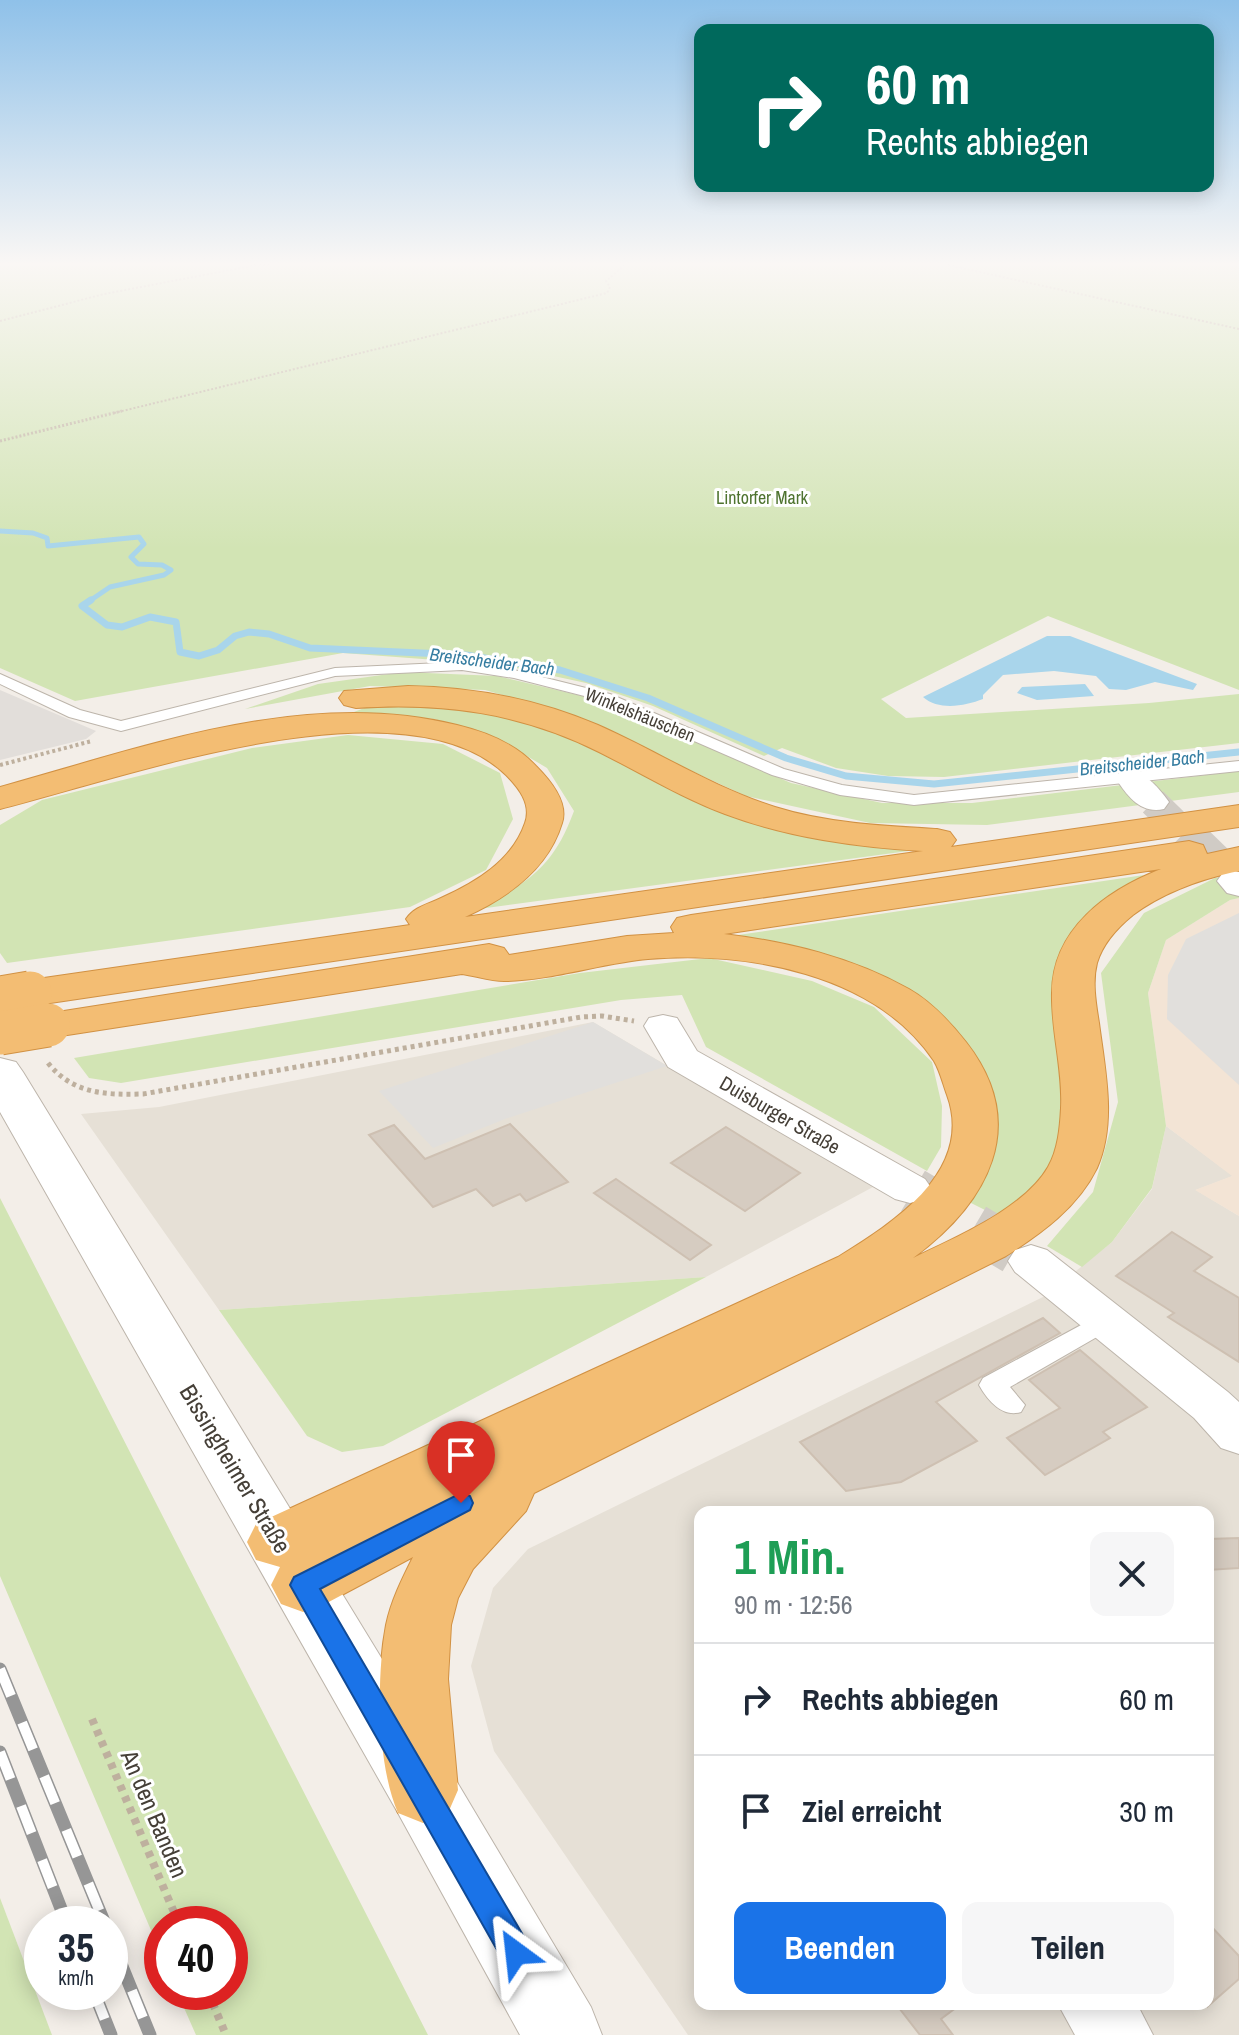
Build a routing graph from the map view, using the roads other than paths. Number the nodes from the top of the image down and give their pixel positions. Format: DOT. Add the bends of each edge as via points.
graph roads {
  1 [pos="0,678"];
  2 [pos="1239,766"];
  3 [pos="1131,779"];
  4 [pos="1,789"];
  5 [pos="1153,802"];
  6 [pos="1239,816"];
  7 [pos="1123,831"];
  8 [pos="1238,868"];
  9 [pos="461,961"];
  10 [pos="663,1026"];
  11 [pos="24,1028"];
  12 [pos="0,1033"];
  13 [pos="910,1189"];
  14 [pos="1031,1261"];
  15 [pos="1107,1320"];
  16 [pos="1012,1405"];
  17 [pos="1239,1434"];
  18 [pos="540,1462"];
  19 [pos="291,1564"];
  20 [pos="423,1790"];
  21 [pos="1097,2010"];
  22 [pos="563,2035"];
  23 [pos="1119,2035"];
  1 -- 3 [label="lane, Winkelshäuschen" via="104,724 121,726 335,672 462,666 605,697 778,772 840,790 914,800"];
  2 -- 3 [label="lane, Winkelshäuschen"];
  3 -- 5 [label="street"];
  4 -- 7 [label="highway" via="284,711 399,694 452,695 561,722 710,795 818,829 956,842"];
  4 -- 11 [label="highway" via="275,728 344,721 404,724 466,736 512,760 538,787 546,815 537,843 516,871 480,896 420,921 122,969"];
  6 -- 7 [label="highway"];
  7 -- 11 [label="highway"];
  8 -- 9 [label="highway"];
  8 -- 18 [label="highway" via="1190,870 1153,885 1116,907 1082,946 1073,988 1087,1113 1072,1168 1033,1214 988,1243"];
  9 -- 11 [label="highway"];
  9 -- 19 [label="highway" via="504,968 674,945 736,946 837,970 900,1001 940,1038 968,1076 976,1117 971,1162 941,1206 901,1242 857,1270"];
  10 -- 13 [label="street, Duisburger Straße" via="682,1059"];
  11 -- 12 [label="highway, bridge"];
  11 -- 19 [label="street, Bissingheimer Straße"];
  14 -- 15 [label="street"];
  15 -- 16 [label="lane" via="992,1385"];
  15 -- 17 [label="street"];
  18 -- 19 [label="highway"];
  18 -- 20 [label="highway" via="469,1529 437,1573 418,1620 413,1683"];
  19 -- 20 [label="street, Bissingheimer Straße"];
  20 -- 22 [label="street, Bissingheimer Straße"];
  21 -- 23 [label="street"];
}
